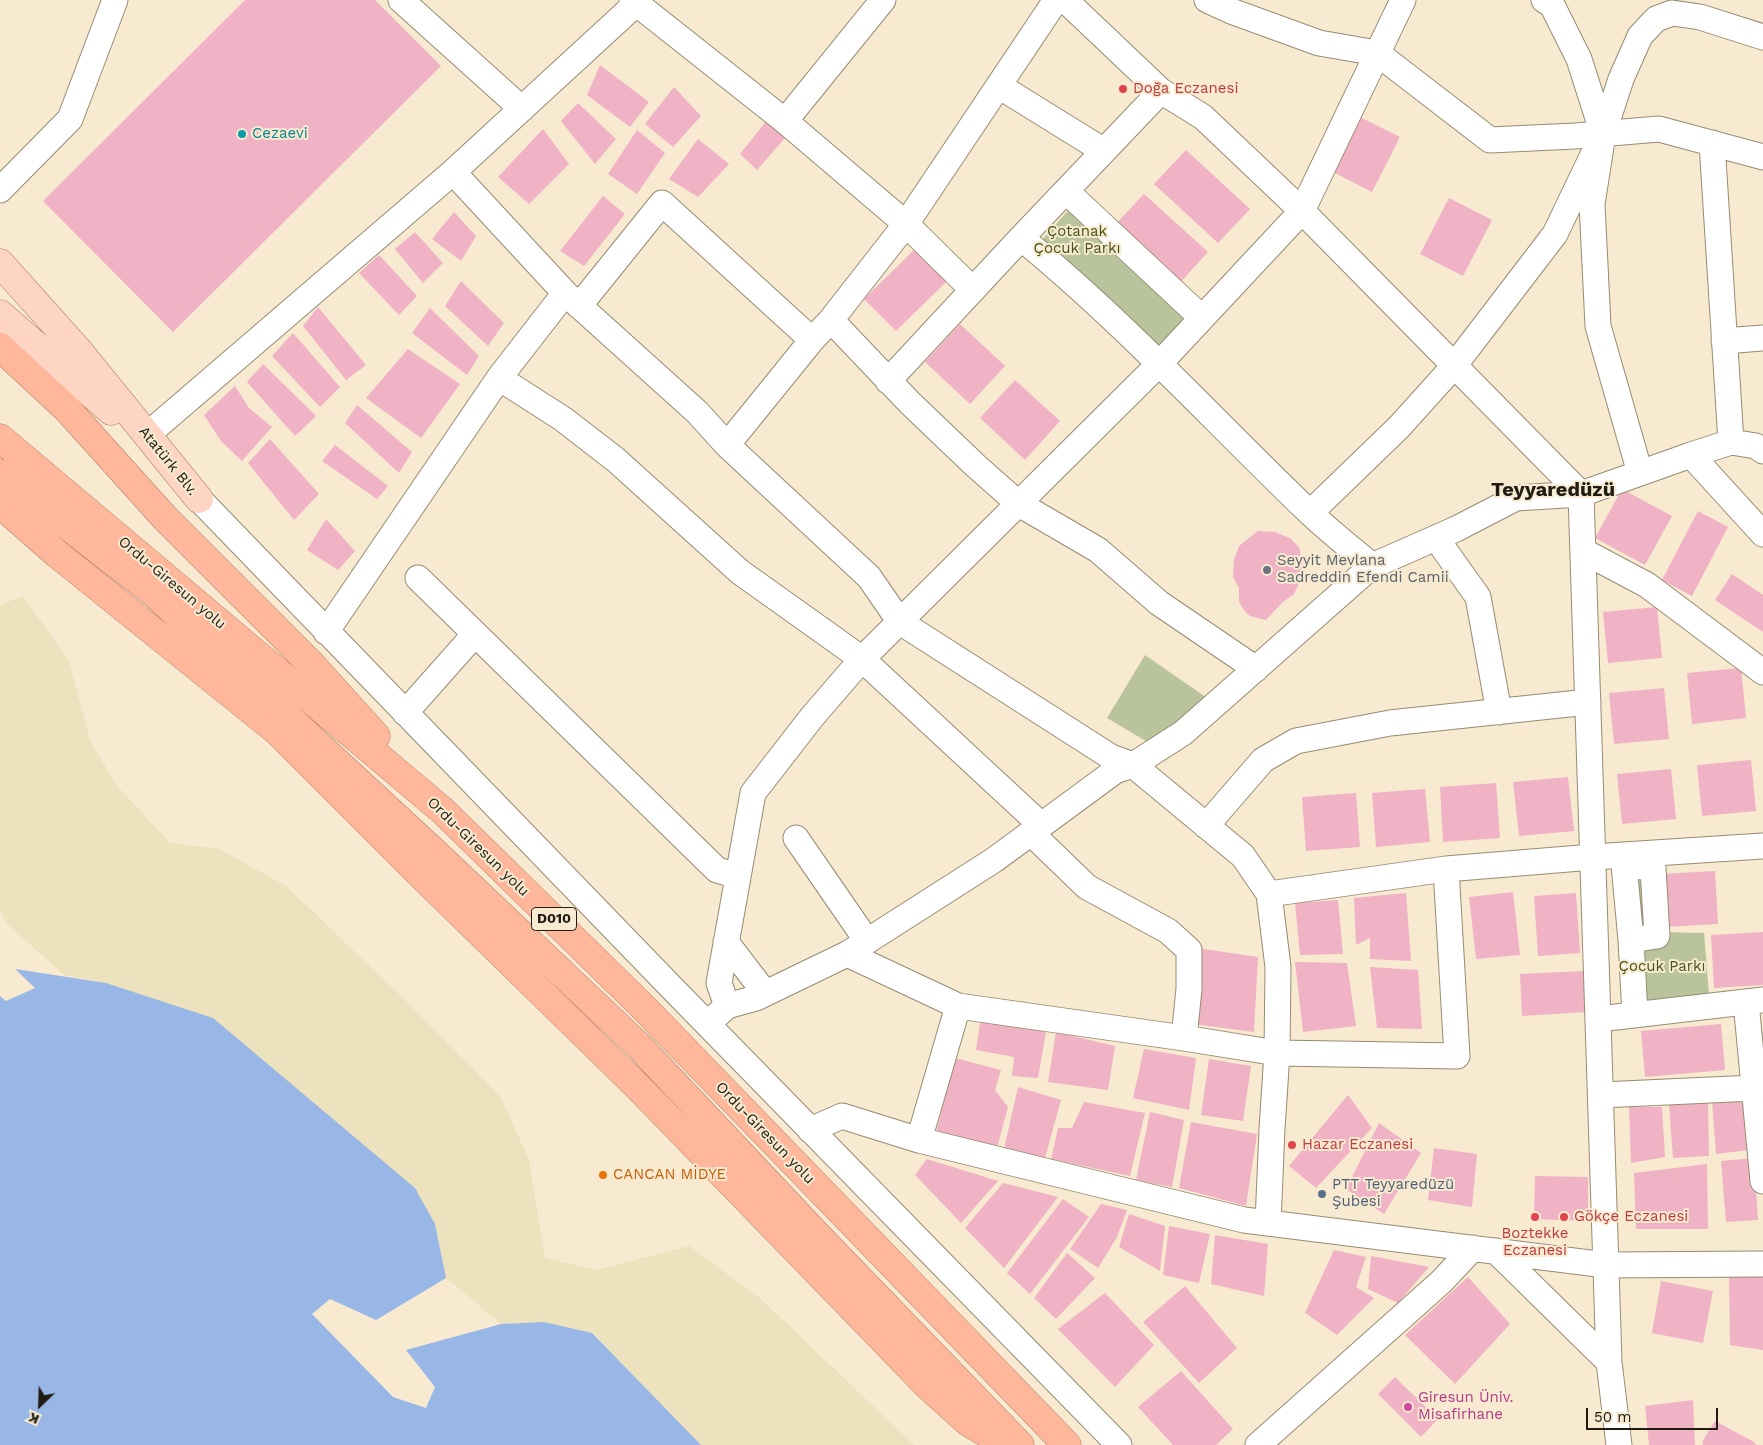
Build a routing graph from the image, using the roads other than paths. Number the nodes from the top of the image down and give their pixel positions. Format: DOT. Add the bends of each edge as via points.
graph roads {
  1 [pos="115,0"];
  2 [pos="401,0"];
  3 [pos="883,0"];
  4 [pos="1056,0"];
  5 [pos="1065,0"];
  6 [pos="1207,0"];
  7 [pos="1403,0"];
  8 [pos="1545,0"];
  9 [pos="636,1"];
  10 [pos="1763,37"];
  11 [pos="1377,53"];
  12 [pos="999,86"];
  13 [pos="1161,91"];
  14 [pos="522,109"];
  15 [pos="785,121"];
  16 [pos="1603,134"];
  17 [pos="1712,143"];
  18 [pos="1104,151"];
  19 [pos="1763,157"];
  20 [pos="453,172"];
  21 [pos="0,190"];
  22 [pos="1066,191"];
  23 [pos="1302,211"];
  24 [pos="906,224"];
  25 [pos="1021,238"];
  26 [pos="0,263"];
  27 [pos="973,290"];
  28 [pos="572,299"];
  29 [pos="0,314"];
  30 [pos="1202,318"];
  31 [pos="831,320"];
  32 [pos="1763,338"];
  33 [pos="812,340"];
  34 [pos="1724,341"];
  35 [pos="0,347"];
  36 [pos="1160,364"];
  37 [pos="1454,366"];
  38 [pos="499,378"];
  39 [pos="888,381"];
  40 [pos="147,435"];
  41 [pos="0,438"];
  42 [pos="1731,442"];
  43 [pos="727,445"];
  44 [pos="1763,451"];
  45 [pos="1691,454"];
  46 [pos="0,473"];
  47 [pos="1640,473"];
  48 [pos="1581,494"];
  49 [pos="199,499"];
  50 [pos="0,504"];
  51 [pos="1019,504"];
  52 [pos="1310,513"];
  53 [pos="1763,534"];
  54 [pos="1436,538"];
  55 [pos="1583,550"];
  56 [pos="1372,566"];
  57 [pos="418,578"];
  58 [pos="900,622"];
  59 [pos="326,632"];
  60 [pos="475,634"];
  61 [pos="862,660"];
  62 [pos="1256,669"];
  63 [pos="1763,672"];
  64 [pos="1588,702"];
  65 [pos="1499,712"];
  66 [pos="405,713"];
  67 [pos="277,731"];
  68 [pos="1133,766"];
  69 [pos="444,811"];
  70 [pos="1206,826"];
  71 [pos="1036,829"];
  72 [pos="796,838"];
  73 [pos="1763,846"];
  74 [pos="433,851"];
  75 [pos="1593,857"];
  76 [pos="1446,869"];
  77 [pos="738,876"];
  78 [pos="1269,894"];
  79 [pos="1631,940"];
  80 [pos="726,942"];
  81 [pos="857,948"];
  82 [pos="765,993"];
  83 [pos="1755,1001"];
  84 [pos="727,1006"];
  85 [pos="958,1006"];
  86 [pos="1635,1015"];
  87 [pos="1599,1019"];
  88 [pos="707,1024"];
  89 [pos="1184,1038"];
  90 [pos="1277,1053"];
  91 [pos="1754,1088"];
  92 [pos="1601,1095"];
  93 [pos="810,1130"];
  94 [pos="919,1140"];
  95 [pos="1763,1181"];
  96 [pos="1268,1223"];
  97 [pos="1485,1250"];
  98 [pos="1763,1264"];
  99 [pos="1606,1265"];
  100 [pos="1609,1362"];
  101 [pos="1007,1445"];
  102 [pos="1020,1445"];
  103 [pos="1066,1445"];
  104 [pos="1120,1445"];
  105 [pos="1258,1445"];
  106 [pos="1619,1445"];
  1 -- 21 [label="street" via="70,119"];
  2 -- 14 [label="street"];
  3 -- 15 [label="street"];
  4 -- 12 [label="street"];
  5 -- 13 [label="street"];
  6 -- 11 [label="street" via="1319,43"];
  7 -- 11 [label="street"];
  8 -- 16 [label="street" via="1552,5 1579,59"];
  9 -- 14 [label="street"];
  9 -- 15 [label="street"];
  10 -- 16 [label="street" via="1700,17 1672,13 1656,20 1640,36 1621,79"];
  11 -- 16 [label="street" via="1490,140"];
  11 -- 23 [label="street"];
  12 -- 18 [label="street"];
  12 -- 24 [label="street"];
  13 -- 18 [label="street"];
  13 -- 23 [label="street" via="1204,117"];
  14 -- 20 [label="street"];
  15 -- 24 [label="street"];
  16 -- 17 [label="street" via="1659,129"];
  16 -- 37 [label="street" via="1555,234"];
  16 -- 47 [label="street" via="1592,204 1598,326"];
  17 -- 19 [label="street"];
  17 -- 34 [label="street"];
  18 -- 22 [label="street"];
  20 -- 28 [label="street"];
  20 -- 40 [label="street"];
  22 -- 25 [label="street"];
  22 -- 30 [label="street"];
  23 -- 30 [label="street"];
  23 -- 37 [label="street"];
  24 -- 27 [label="street"];
  24 -- 31 [label="street"];
  25 -- 27 [label="street"];
  25 -- 36 [label="street" via="1068,276"];
  26 -- 40 [label="main road, Atatürk Blv." via="78,350"];
  27 -- 39 [label="street"];
  28 -- 33 [label="street" via="662,203"];
  28 -- 38 [label="street"];
  28 -- 43 [label="street" via="697,412"];
  29 -- 49 [label="main road, Atatürk Blv." via="143,438"];
  30 -- 36 [label="street"];
  31 -- 33 [label="street"];
  31 -- 39 [label="street"];
  32 -- 34 [label="street"];
  33 -- 43 [label="street"];
  34 -- 42 [label="street"];
  35 -- 69 [label="highway" via="67,409 165,518 310,663"];
  36 -- 51 [label="street"];
  36 -- 52 [label="street"];
  37 -- 48 [label="street"];
  37 -- 52 [label="street" via="1399,427"];
  38 -- 59 [label="street"];
  38 -- 61 [label="street" via="562,419 616,460 740,572"];
  39 -- 51 [label="street"];
  40 -- 49 [label="main road, Atatürk Blv."];
  41 -- 69 [label="highway, Ordu-Giresun yolu / D010"];
  42 -- 44 [label="street" via="1756,446"];
  42 -- 45 [label="street"];
  43 -- 58 [label="street" via="869,576"];
  45 -- 47 [label="street"];
  45 -- 53 [label="street"];
  46 -- 74 [label="highway, Ordu-Giresun yolu / D010" via="156,595"];
  47 -- 48 [label="street"];
  48 -- 54 [label="street" via="1516,498"];
  48 -- 55 [label="street"];
  49 -- 59 [label="street"];
  50 -- 67 [label="highway" via="57,554"];
  51 -- 58 [label="street"];
  51 -- 62 [label="street" via="1098,550 1159,603"];
  52 -- 56 [label="street"];
  54 -- 56 [label="street"];
  54 -- 65 [label="street" via="1478,598"];
  55 -- 63 [label="street" via="1648,584"];
  55 -- 64 [label="street"];
  56 -- 62 [label="street"];
  57 -- 60 [label="street"];
  58 -- 61 [label="street"];
  58 -- 68 [label="street" via="1111,757"];
  59 -- 66 [label="street"];
  60 -- 66 [label="street"];
  60 -- 77 [label="street" via="717,870"];
  61 -- 71 [label="street"];
  61 -- 77 [label="street" via="752,793"];
  62 -- 68 [label="street" via="1183,733"];
  64 -- 65 [label="street"];
  64 -- 75 [label="street"];
  65 -- 70 [label="street" via="1390,723 1296,741 1263,760"];
  66 -- 88 [label="street"];
  67 -- 74 [label="highway"];
  67 -- 101 [label="highway" via="638,1087 928,1386 968,1422"];
  68 -- 70 [label="street"];
  68 -- 71 [label="street" via="1115,771"];
  69 -- 103 [label="highway, Ordu-Giresun yolu / D010" via="648,1012"];
  70 -- 78 [label="street" via="1243,856"];
  71 -- 81 [label="street" via="994,860"];
  71 -- 89 [label="street" via="1087,887 1168,932 1189,950"];
  72 -- 81 [label="street"];
  73 -- 75 [label="street"];
  74 -- 102 [label="highway, Ordu-Giresun yolu / D010" via="639,1046"];
  75 -- 76 [label="street"];
  75 -- 87 [label="street"];
  76 -- 78 [label="street"];
  76 -- 90 [label="street" via="1457,1056"];
  77 -- 80 [label="street"];
  78 -- 90 [label="street" via="1278,967"];
  79 -- 86 [label="street"];
  80 -- 82 [label="street"];
  80 -- 84 [label="street" via="719,983"];
  81 -- 82 [label="street"];
  81 -- 85 [label="street"];
  82 -- 84 [label="street"];
  83 -- 86 [label="street"];
  83 -- 91 [label="street"];
  84 -- 88 [label="street"];
  85 -- 89 [label="street"];
  85 -- 94 [label="street"];
  86 -- 87 [label="street"];
  87 -- 92 [label="street"];
  88 -- 93 [label="street"];
  89 -- 90 [label="street"];
  90 -- 96 [label="street"];
  91 -- 92 [label="street"];
  91 -- 95 [label="street"];
  92 -- 99 [label="street"];
  93 -- 94 [label="street" via="842,1116"];
  93 -- 104 [label="street"];
  94 -- 96 [label="street" via="1244,1220"];
  96 -- 97 [label="street"];
  97 -- 99 [label="street"];
  97 -- 100 [label="street"];
  97 -- 105 [label="street" via="1441,1282"];
  98 -- 99 [label="street"];
  99 -- 100 [label="street"];
  100 -- 106 [label="street"];
}
